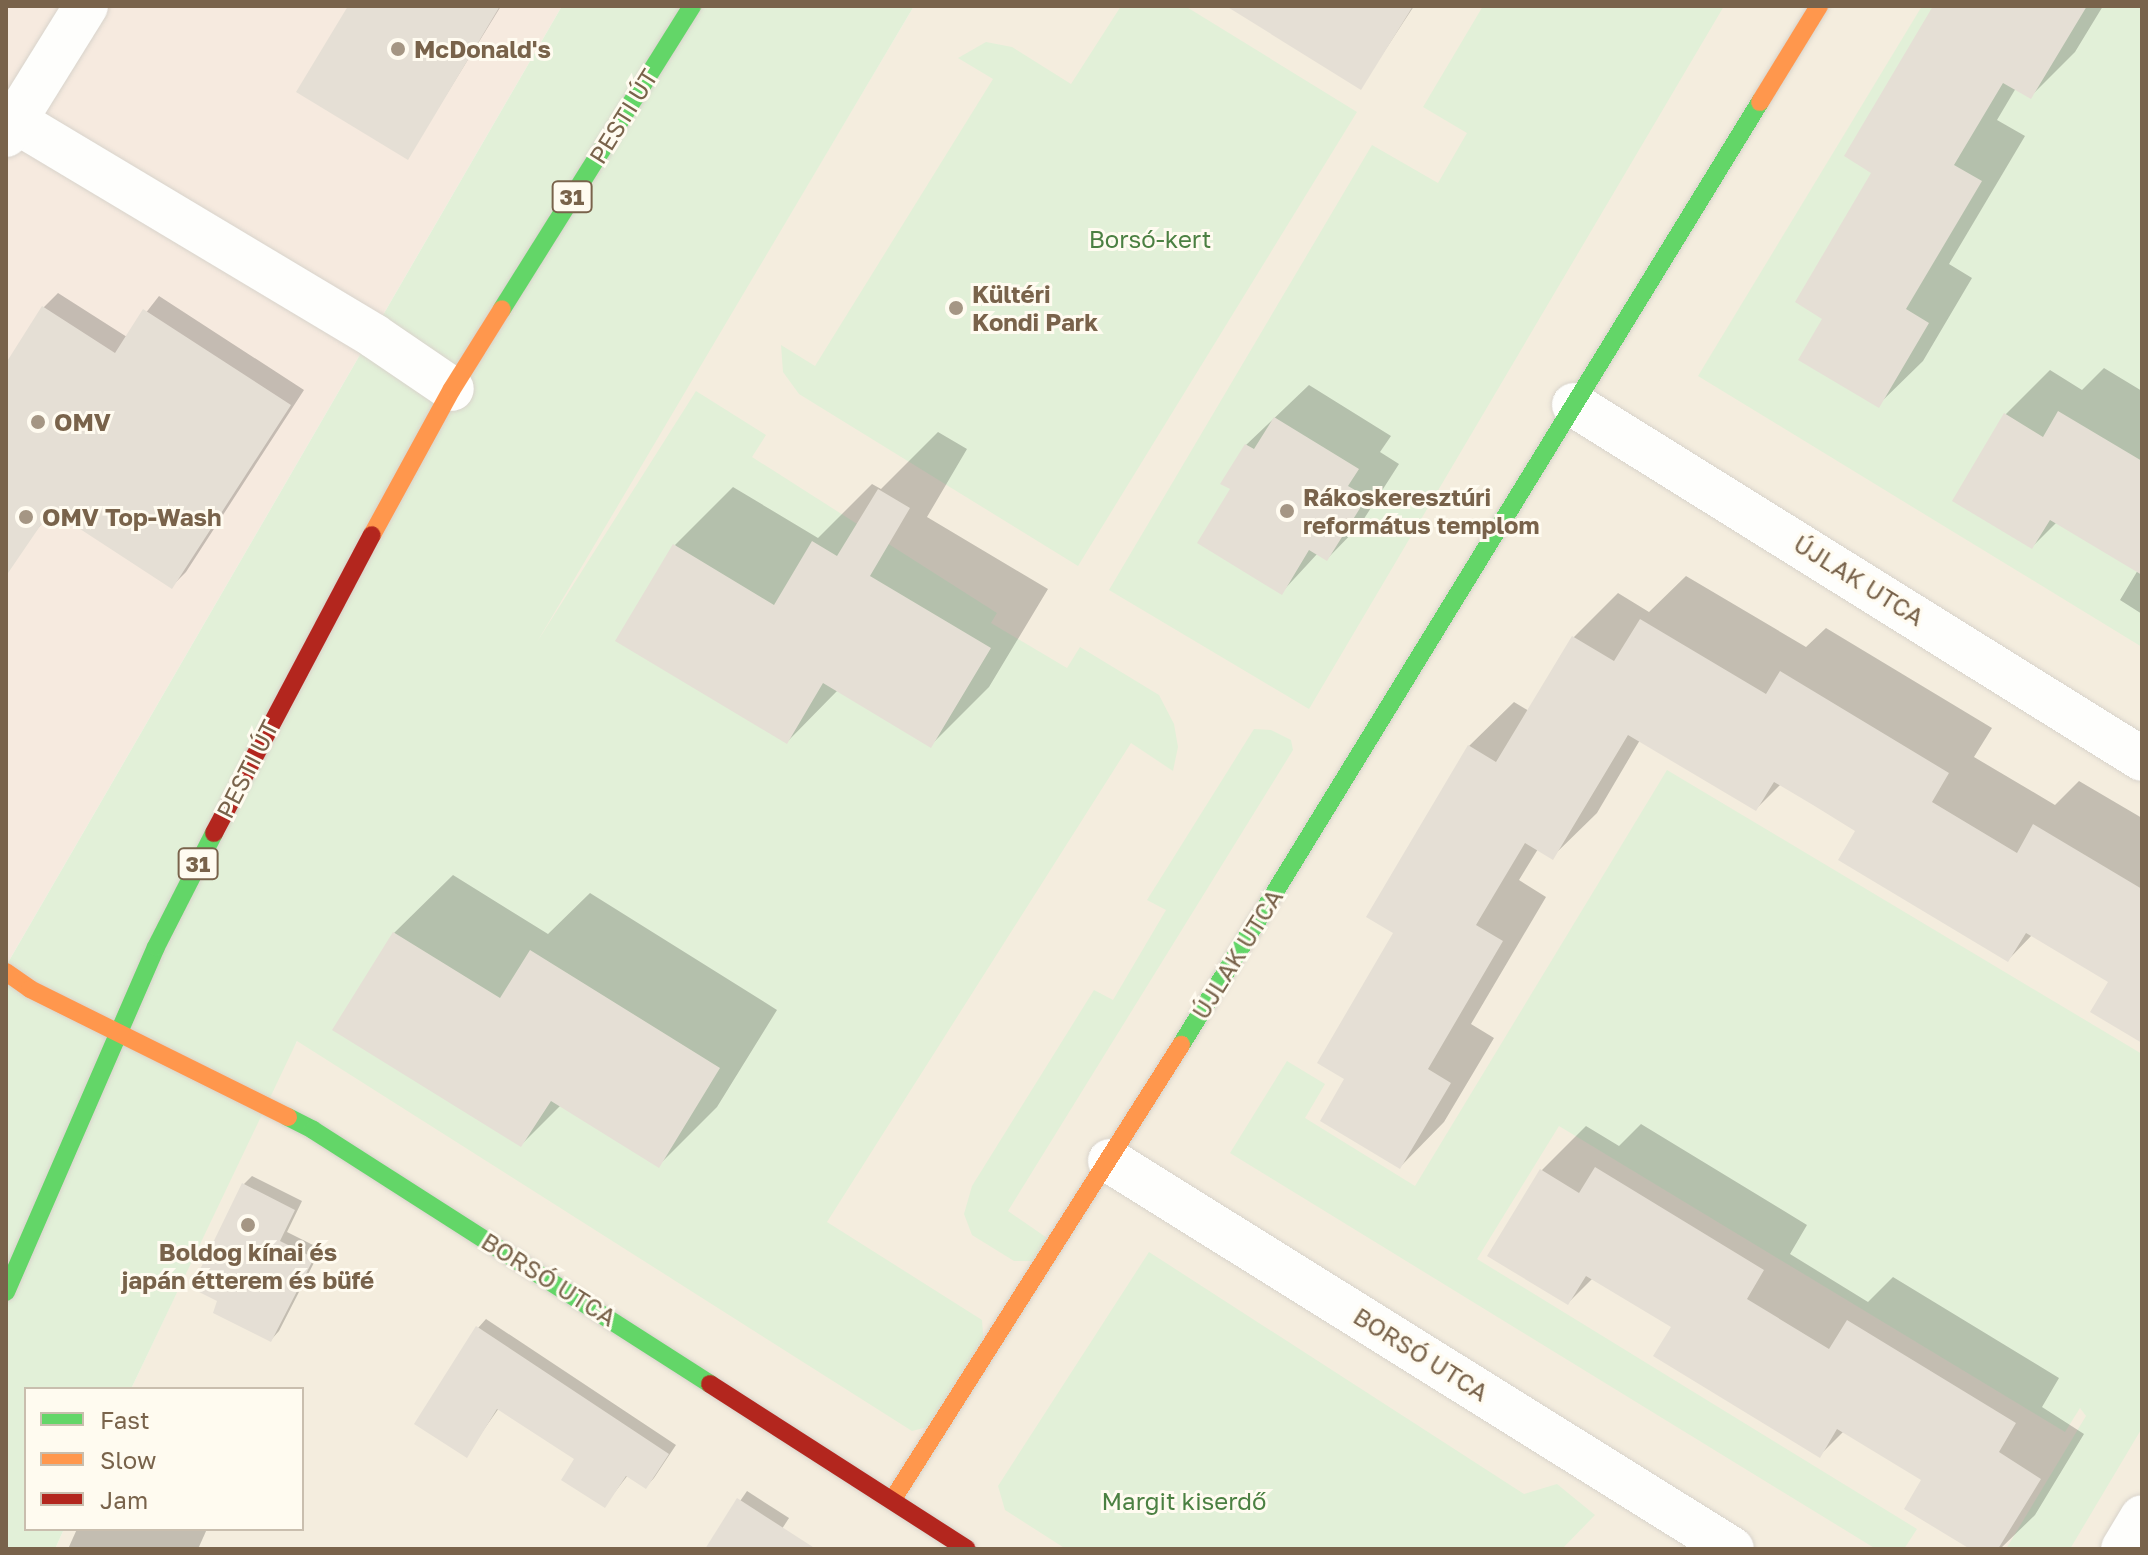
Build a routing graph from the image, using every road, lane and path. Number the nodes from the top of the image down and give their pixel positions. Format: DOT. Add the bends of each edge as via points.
graph roads {
  1 [pos="86,6"];
  2 [pos="692,6"];
  3 [pos="1819,6"];
  4 [pos="11,128"];
  5 [pos="452,389"];
  6 [pos="1574,405"];
  7 [pos="2142,759"];
  8 [pos="6,972"];
  9 [pos="119,1030"];
  10 [pos="1110,1161"];
  11 [pos="6,1292"];
  12 [pos="893,1499"];
  13 [pos="2142,1517"];
  14 [pos="967,1549"];
  15 [pos="1732,1549"];
  16 [pos="2123,1549"];
  1 -- 4 [label="street"];
  2 -- 5 [label="street, PESTI ÚT / 31"];
  3 -- 6 [label="street, ÚJLAK UTCA"];
  4 -- 5 [label="street" via="374,336"];
  5 -- 9 [label="street, PESTI ÚT / 31" via="282,699"];
  6 -- 7 [label="street, ÚJLAK UTCA"];
  6 -- 10 [label="street, ÚJLAK UTCA"];
  8 -- 9 [label="street, BORSÓ UTCA" via="30,989"];
  9 -- 11 [label="street, PESTI ÚT / 31"];
  9 -- 12 [label="street, BORSÓ UTCA" via="313,1130"];
  10 -- 12 [label="street, ÚJLAK UTCA"];
  10 -- 15 [label="street, BORSÓ UTCA"];
  12 -- 14 [label="street, BORSÓ UTCA"];
  13 -- 16 [label="street"];
}
